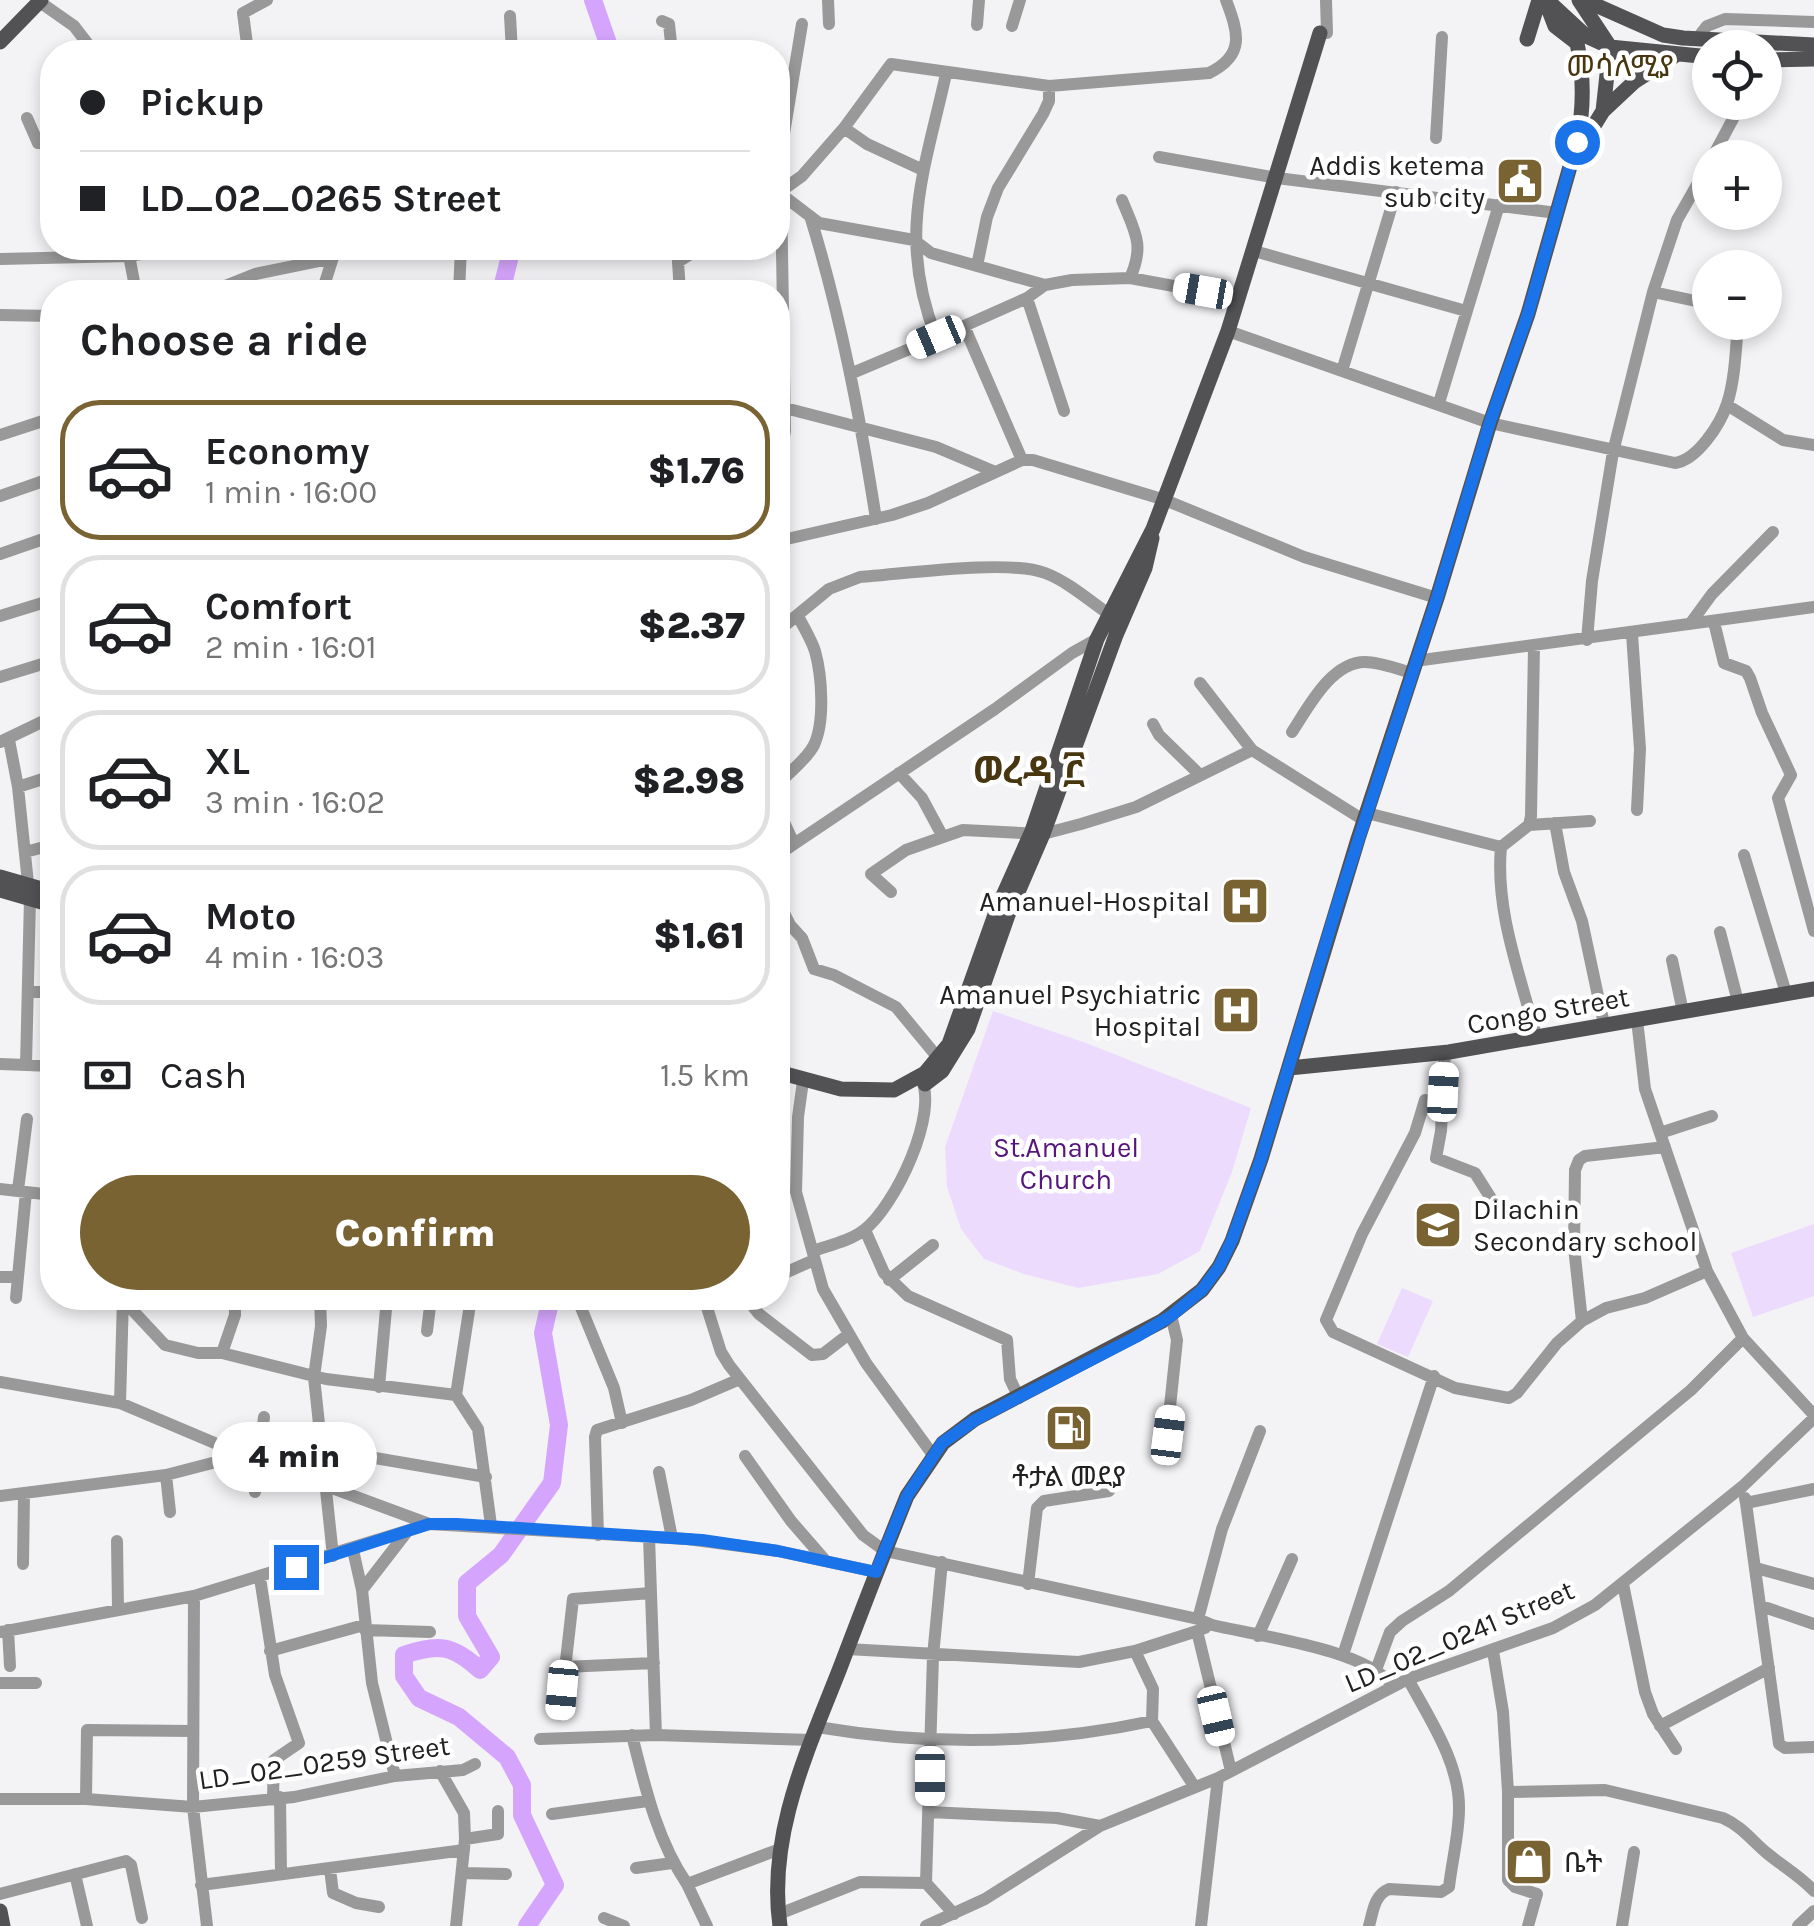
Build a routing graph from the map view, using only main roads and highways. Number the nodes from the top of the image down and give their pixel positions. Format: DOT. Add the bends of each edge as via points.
graph roads {
  1 [pos="1544,0"];
  2 [pos="1582,0"];
  3 [pos="39,1"];
  4 [pos="1323,33"];
  5 [pos="1527,39"];
  6 [pos="0,42"];
  7 [pos="1685,44"];
  8 [pos="1610,47"];
  9 [pos="1692,48"];
  10 [pos="1811,48"];
  11 [pos="1782,56"];
  12 [pos="1603,111"];
  13 [pos="1577,142"];
  14 [pos="1258,252"];
  15 [pos="1231,332"];
  16 [pos="1167,501"];
  17 [pos="1153,528"];
  18 [pos="1150,553"];
  19 [pos="1038,833"];
  20 [pos="0,877"];
  21 [pos="0,890"];
  22 [pos="29,890"];
  23 [pos="40,891"];
  24 [pos="40,898"];
  25 [pos="1814,989"];
  26 [pos="1288,1068"];
  27 [pos="790,1079"];
  28 [pos="922,1080"];
  29 [pos="790,1084"];
  30 [pos="802,1086"];
  31 [pos="0,1911"];
  32 [pos="777,1922"];
  33 [pos="4,1926"];
  1 -- 5 [label="main road"];
  1 -- 8 [label="main road"];
  1 -- 13 [label="main road" via="1555,26 1577,42 1583,83"];
  2 -- 7 [label="main road"];
  2 -- 8 [label="main road"];
  3 -- 6 [label="main road"];
  4 -- 14 [label="main road"];
  7 -- 8 [label="main road"];
  7 -- 9 [label="main road"];
  7 -- 10 [label="main road"];
  7 -- 12 [label="main road"];
  8 -- 12 [label="main road"];
  10 -- 11 [label="main road"];
  12 -- 13 [label="main road"];
  13 -- 26 [label="main road"];
  14 -- 15 [label="main road"];
  14 -- 15 [label="main road"];
  15 -- 16 [label="main road"];
  16 -- 17 [label="main road"];
  16 -- 18 [label="main road"];
  17 -- 18 [label="main road"];
  17 -- 19 [label="main road" via="1098,640"];
  18 -- 19 [label="main road"];
  19 -- 28 [label="main road" via="997,909 957,1026"];
  19 -- 28 [label="main road" via="968,1029 942,1071"];
  20 -- 22 [label="main road"];
  21 -- 22 [label="main road"];
  22 -- 23 [label="main road"];
  22 -- 24 [label="main road"];
  25 -- 26 [label="main road, Congo Street" via="1445,1052"];
  26 -- 32 [label="main road" via="1232,1240 1202,1290 1171,1316 942,1443 907,1496 790,1804 780,1849"];
  27 -- 30 [label="main road"];
  28 -- 30 [label="main road" via="894,1090"];
  29 -- 30 [label="main road"];
  31 -- 33 [label="main road"];
}
